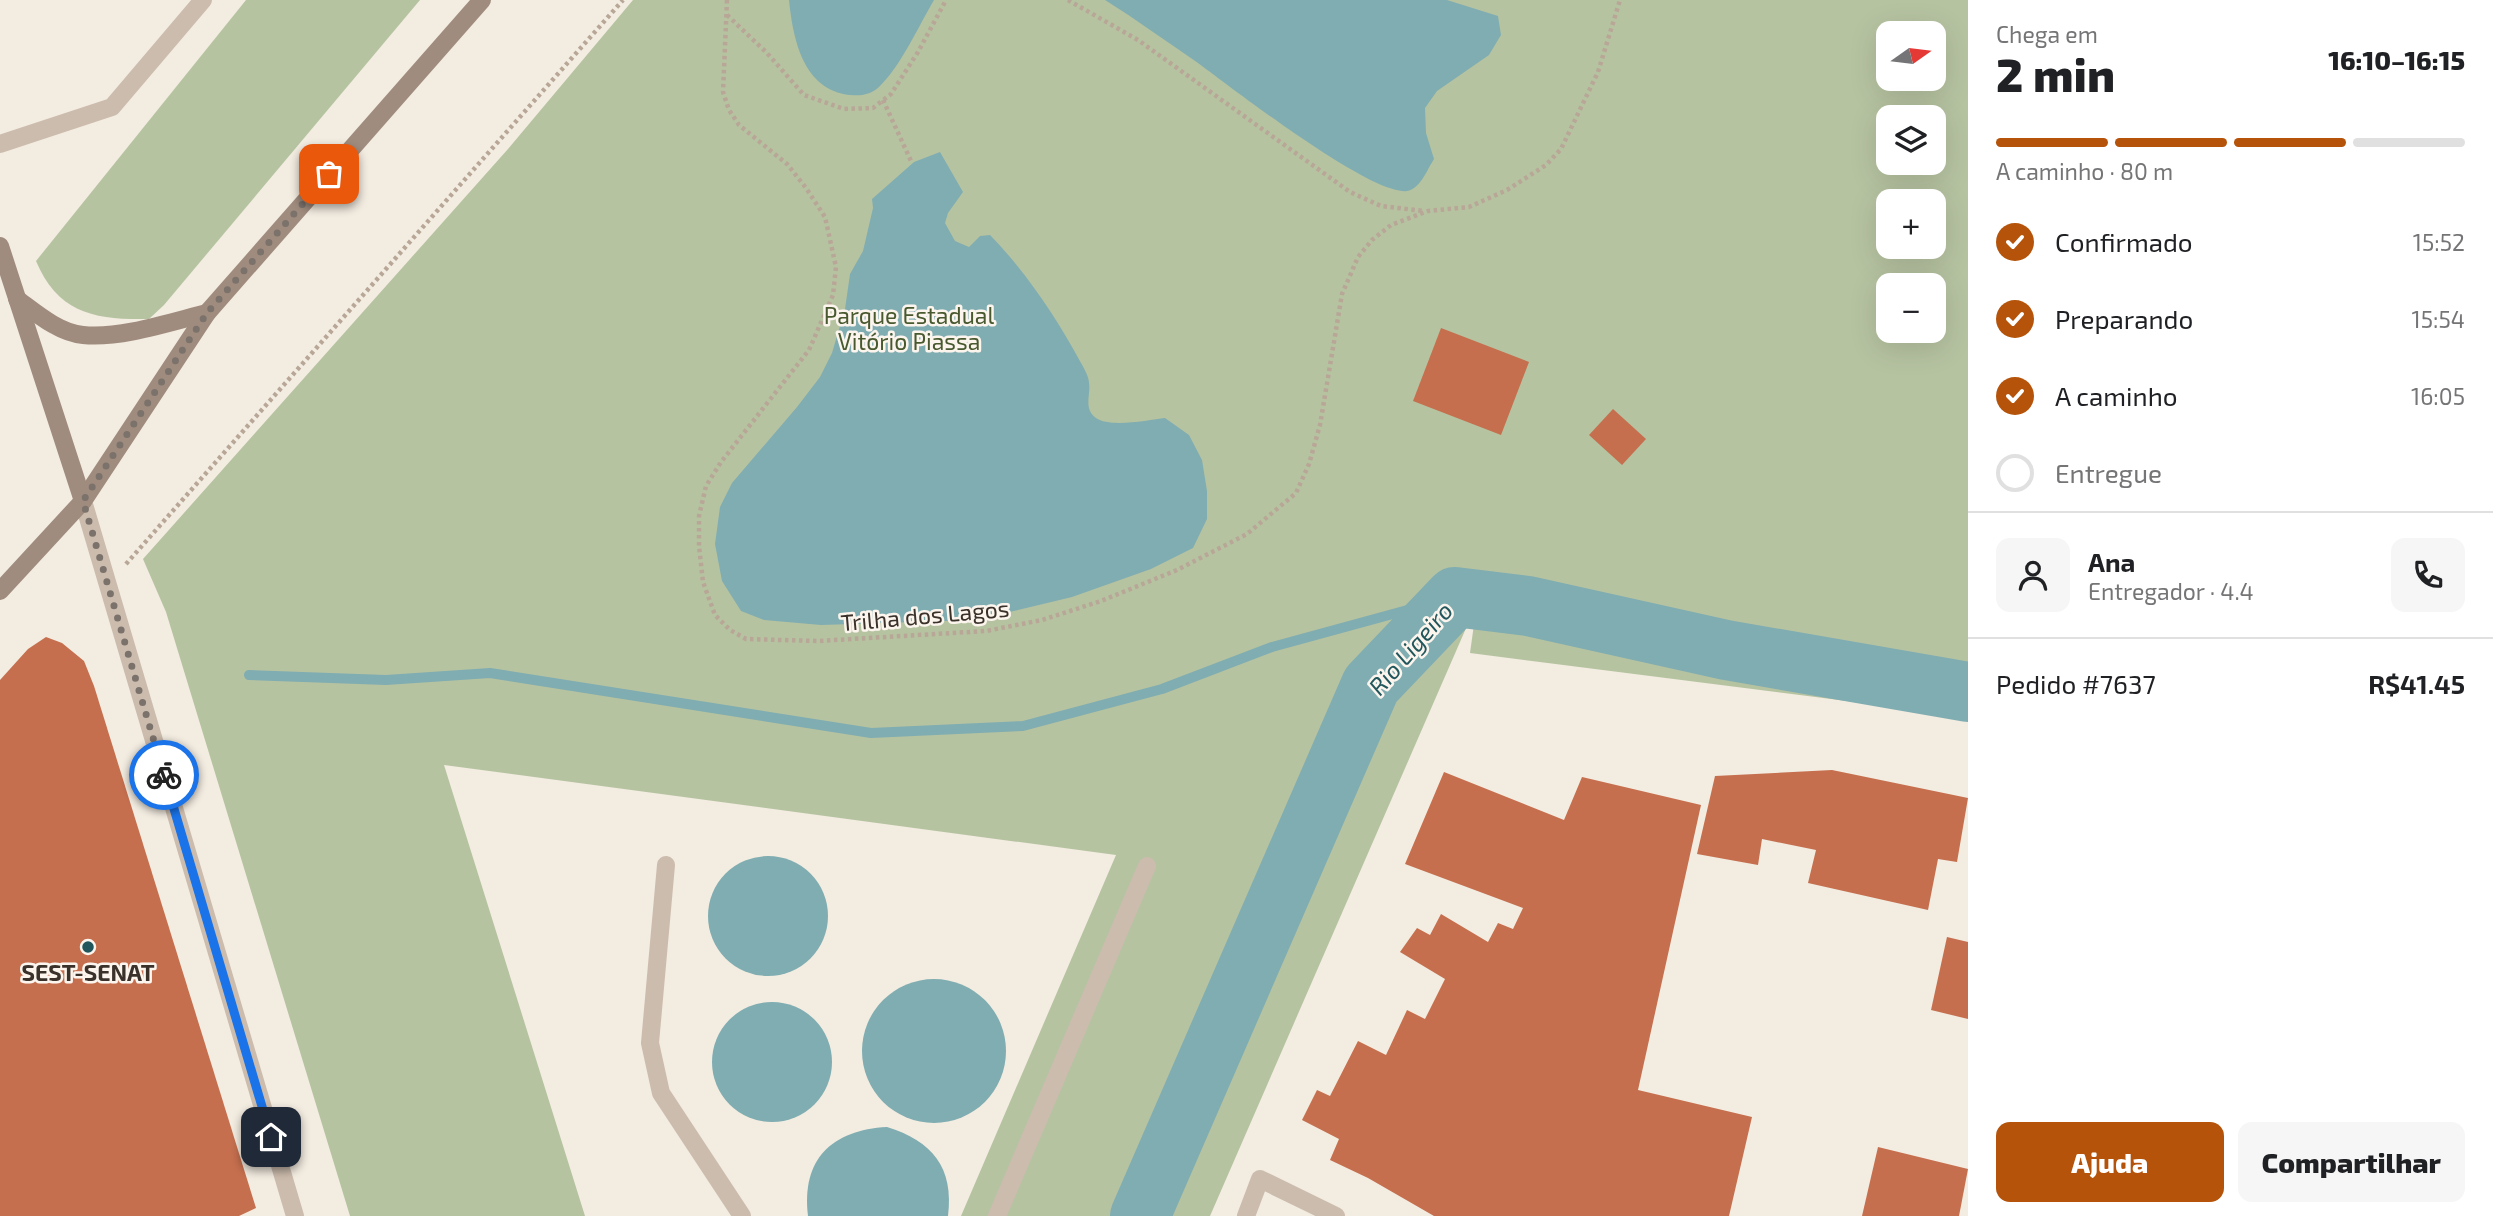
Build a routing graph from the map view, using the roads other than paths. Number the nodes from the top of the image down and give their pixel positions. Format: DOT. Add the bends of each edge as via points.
graph roads {
  1 [pos="203,0"];
  2 [pos="482,0"];
  3 [pos="0,144"];
  4 [pos="0,247"];
  5 [pos="17,299"];
  6 [pos="207,313"];
  7 [pos="83,501"];
  8 [pos="0,591"];
  9 [pos="666,865"];
  10 [pos="1147,866"];
  11 [pos="295,1216"];
  12 [pos="742,1216"];
  13 [pos="997,1216"];
  14 [pos="1246,1216"];
  15 [pos="1336,1216"];
  1 -- 3 [label="street" via="112,107"];
  2 -- 6 [label="main road"];
  4 -- 5 [label="main road"];
  5 -- 6 [label="main road" via="49,323 82,335 129,332"];
  5 -- 7 [label="main road"];
  6 -- 7 [label="main road"];
  7 -- 8 [label="main road"];
  7 -- 11 [label="street"];
  9 -- 12 [label="street" via="650,1042 661,1093"];
  10 -- 13 [label="street"];
  14 -- 15 [label="street" via="1260,1179"];
}
